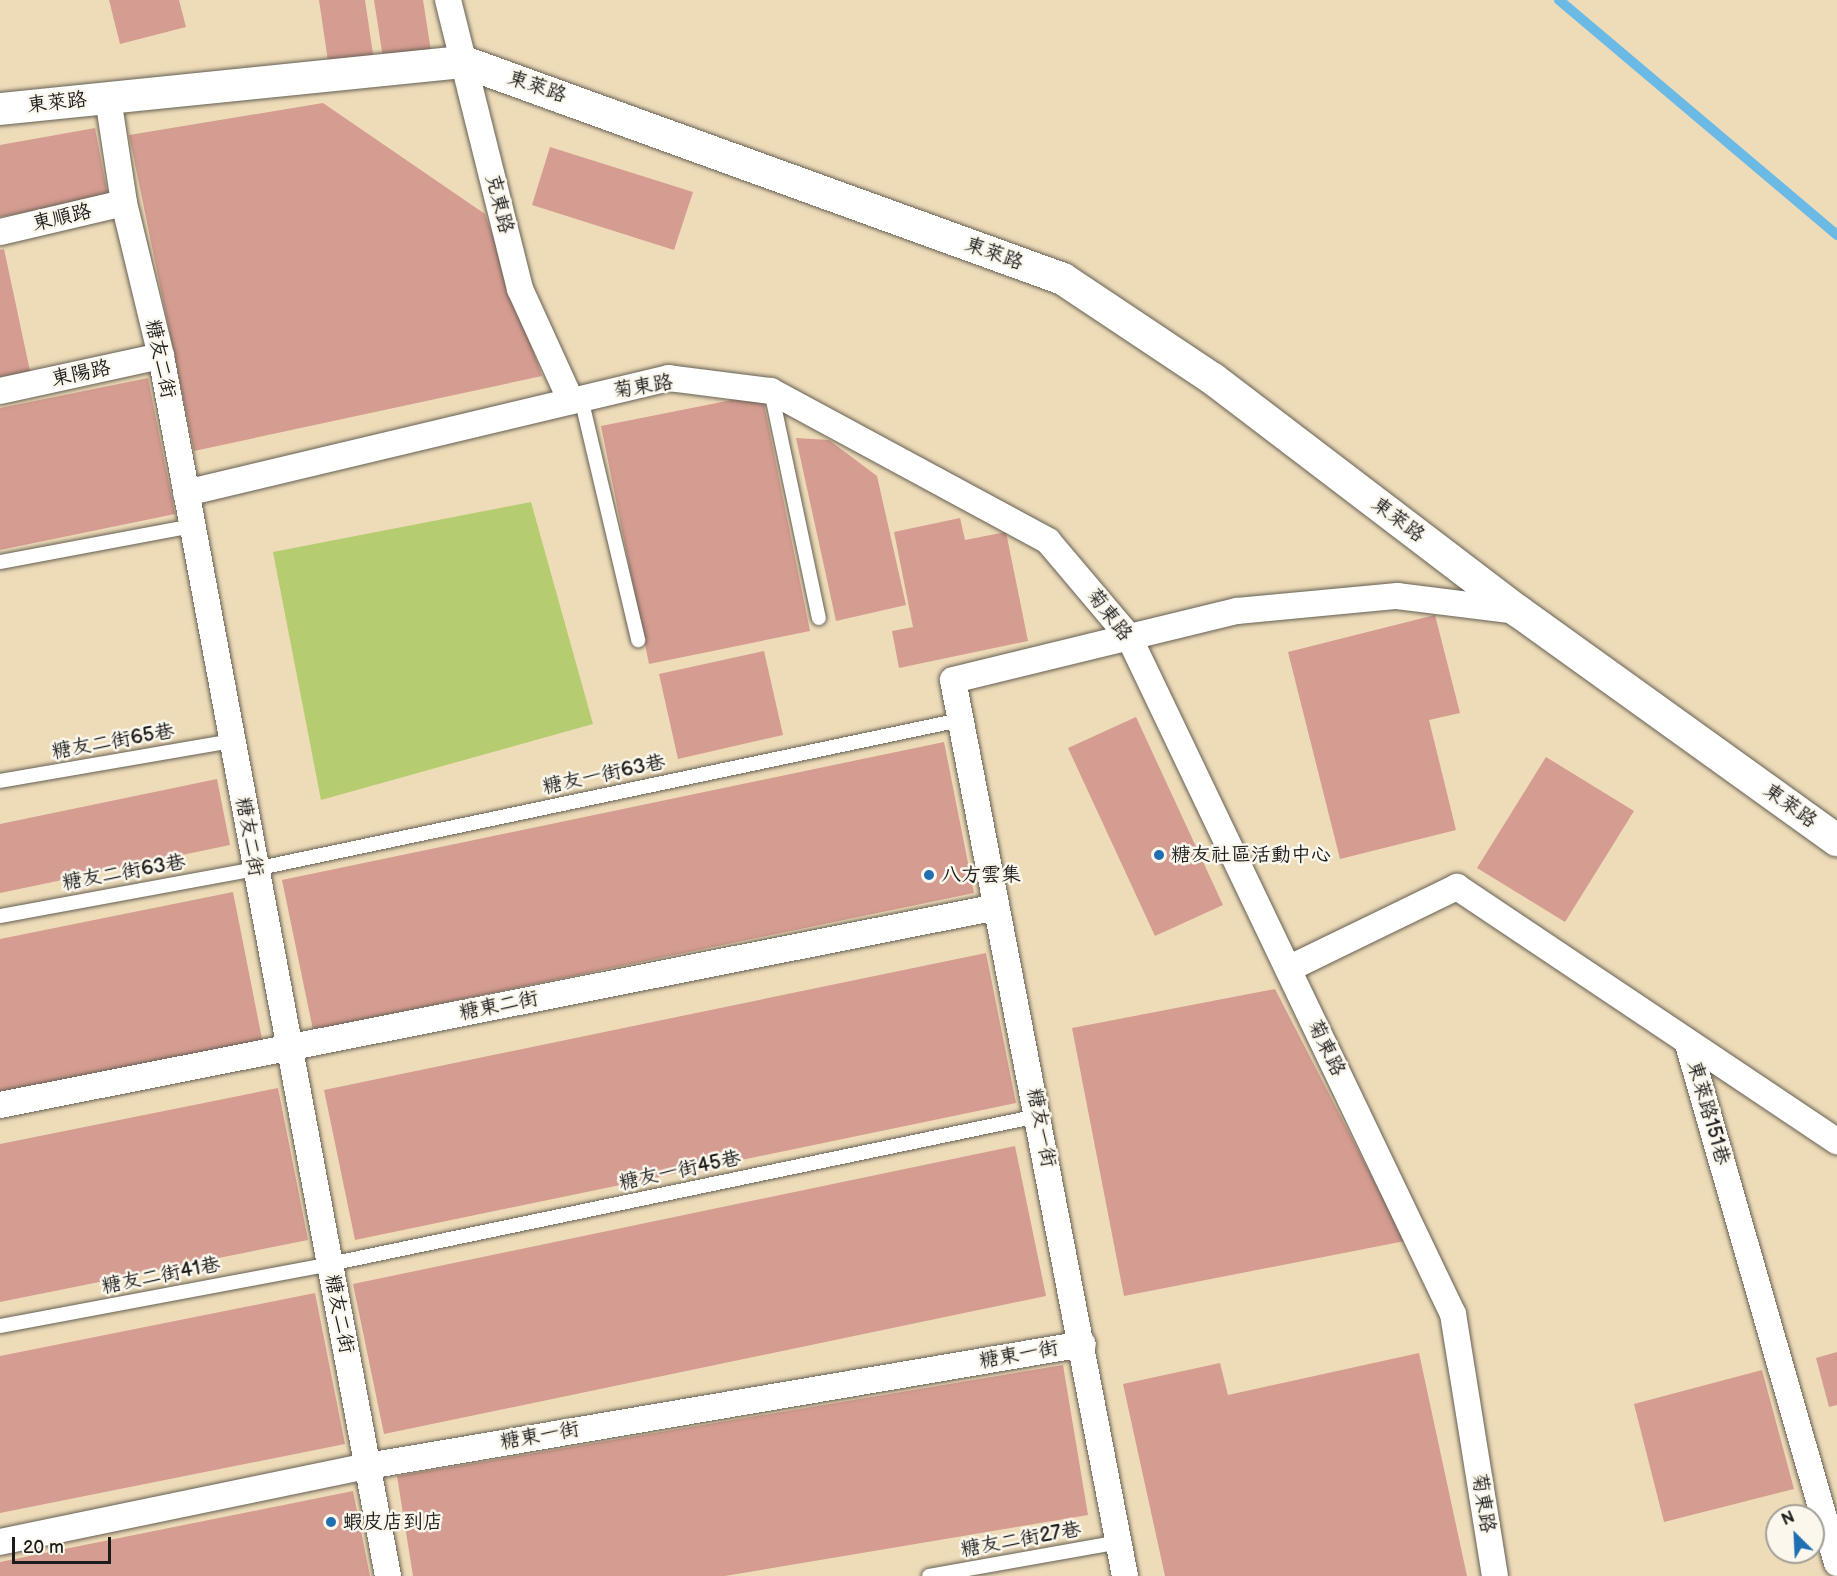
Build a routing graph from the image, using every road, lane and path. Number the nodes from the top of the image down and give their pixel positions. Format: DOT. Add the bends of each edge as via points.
graph roads {
  1 [pos="448,0"];
  2 [pos="464,62"];
  3 [pos="108,98"];
  4 [pos="0,109"];
  5 [pos="124,203"];
  6 [pos="0,232"];
  7 [pos="161,356"];
  8 [pos="0,391"];
  9 [pos="771,391"];
  10 [pos="576,399"];
  11 [pos="186,493"];
  12 [pos="192,526"];
  13 [pos="0,562"];
  14 [pos="1518,611"];
  15 [pos="819,618"];
  16 [pos="1129,637"];
  17 [pos="638,640"];
  18 [pos="960,720"];
  19 [pos="232,741"];
  20 [pos="0,781"];
  21 [pos="1837,840"];
  22 [pos="255,869"];
  23 [pos="997,907"];
  24 [pos="0,916"];
  25 [pos="1288,969"];
  26 [pos="1688,1044"];
  27 [pos="287,1048"];
  28 [pos="0,1105"];
  29 [pos="1038,1116"];
  30 [pos="1837,1141"];
  31 [pos="330,1264"];
  32 [pos="0,1326"];
  33 [pos="1083,1344"];
  34 [pos="368,1466"];
  35 [pos="0,1542"];
  36 [pos="1120,1542"];
  37 [pos="1837,1563"];
  38 [pos="388,1576"];
  39 [pos="929,1576"];
  40 [pos="1125,1576"];
  41 [pos="1495,1576"];
  1 -- 2 [label="street, 克東路"];
  2 -- 3 [label="street, 東萊路"];
  2 -- 10 [label="street, 克東路" via="520,289"];
  2 -- 14 [label="street, 東萊路" via="1063,279 1212,379"];
  3 -- 4 [label="street, 東萊路"];
  3 -- 5 [label="street, 糖友二街"];
  5 -- 6 [label="street, 東順路"];
  5 -- 7 [label="street, 糖友二街"];
  7 -- 8 [label="street, 東陽路"];
  7 -- 11 [label="street, 糖友二街"];
  9 -- 10 [label="street, 菊東路" via="668,378"];
  9 -- 15 [label="lane"];
  9 -- 16 [label="street, 菊東路" via="1048,540"];
  10 -- 11 [label="street, 菊東路"];
  10 -- 17 [label="lane"];
  11 -- 12 [label="street, 糖友二街"];
  12 -- 13 [label="lane"];
  12 -- 19 [label="street, 糖友二街"];
  14 -- 16 [label="street" via="1397,596 1237,611"];
  14 -- 21 [label="street, 東萊路"];
  16 -- 18 [label="street, 糖友一街" via="953,680"];
  16 -- 25 [label="street, 菊東路"];
  18 -- 22 [label="lane, 糖友一街63巷"];
  18 -- 23 [label="street, 糖友一街"];
  19 -- 20 [label="lane, 糖友二街65巷"];
  19 -- 22 [label="street, 糖友二街"];
  22 -- 24 [label="lane, 糖友二街63巷"];
  22 -- 27 [label="street, 糖友二街"];
  23 -- 27 [label="street, 糖東二街"];
  23 -- 29 [label="street, 糖友一街"];
  25 -- 26 [label="street, 東萊路151巷" via="1457,887"];
  25 -- 41 [label="street, 菊東路" via="1453,1314"];
  26 -- 30 [label="street"];
  26 -- 37 [label="street, 東萊路151巷"];
  27 -- 28 [label="street, 糖東二街"];
  27 -- 31 [label="street, 糖友二街"];
  29 -- 31 [label="lane, 糖友一街45巷"];
  29 -- 33 [label="street, 糖友一街"];
  31 -- 32 [label="lane, 糖友二街41巷"];
  31 -- 34 [label="street, 糖友二街"];
  33 -- 34 [label="street, 糖東一街"];
  33 -- 36 [label="street, 糖友一街"];
  34 -- 35 [label="street, 糖東一街"];
  34 -- 38 [label="street, 糖友二街"];
  36 -- 39 [label="lane, 糖友二街27巷"];
  36 -- 40 [label="street, 糖友一街"];
}
